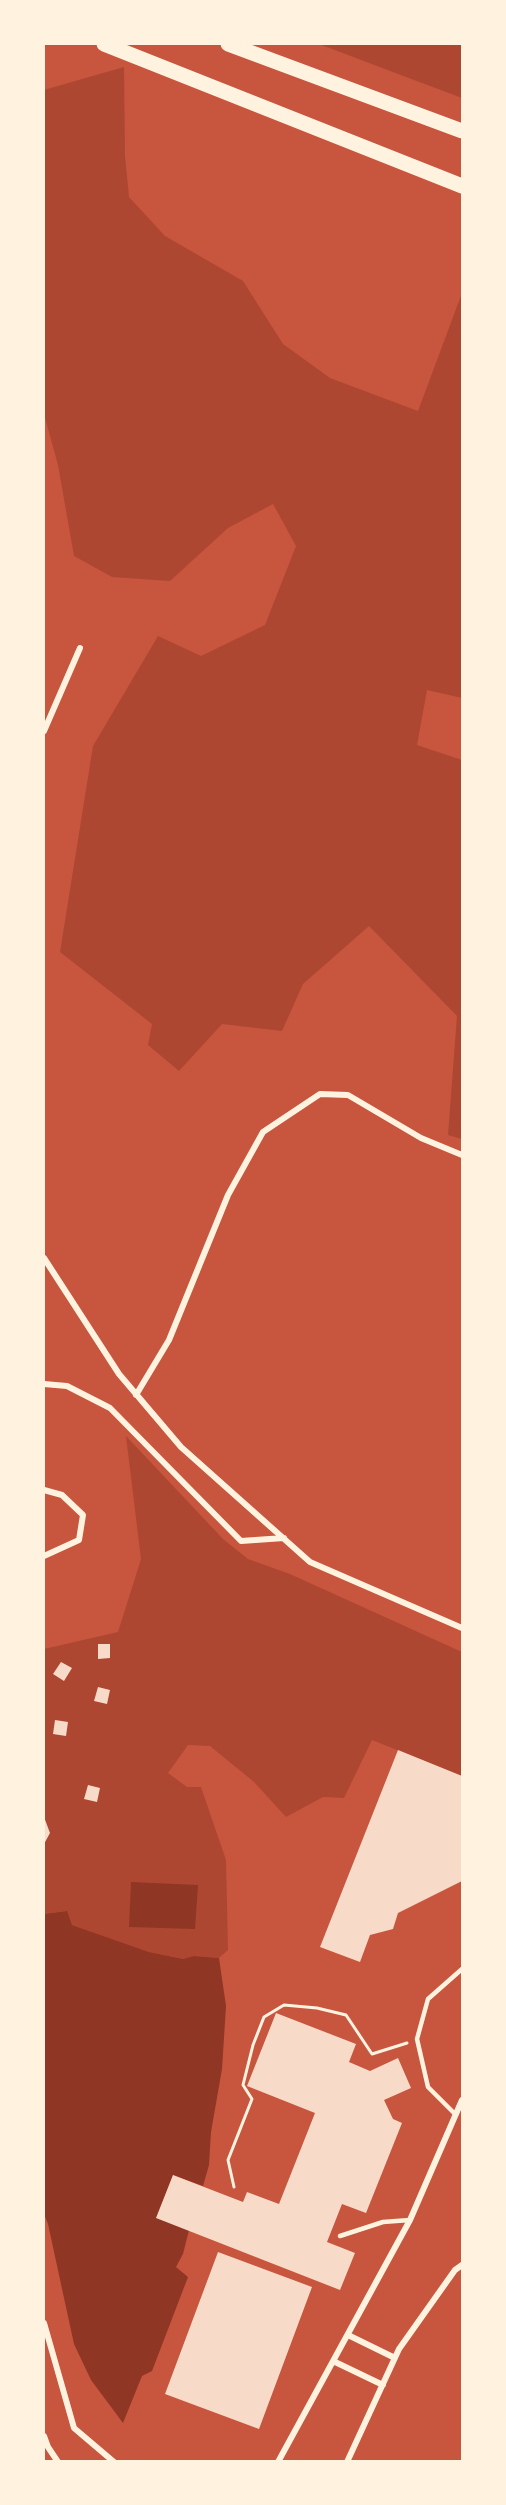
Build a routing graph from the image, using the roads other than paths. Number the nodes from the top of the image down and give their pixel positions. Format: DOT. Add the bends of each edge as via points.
graph roads {
  1 [pos="104,44"];
  2 [pos="228,44"];
  3 [pos="462,131"];
  4 [pos="462,186"];
  5 [pos="80,648"];
  6 [pos="44,731"];
  7 [pos="462,1155"];
  8 [pos="44,1258"];
  9 [pos="44,1384"];
  10 [pos="136,1395"];
  11 [pos="44,1490"];
  12 [pos="285,1538"];
  13 [pos="44,1556"];
  14 [pos="462,1628"];
  15 [pos="462,1969"];
  16 [pos="462,2100"];
  17 [pos="456,2115"];
  18 [pos="410,2220"];
  19 [pos="340,2236"];
  20 [pos="462,2265"];
  21 [pos="44,2323"];
  22 [pos="348,2335"];
  23 [pos="396,2358"];
  24 [pos="333,2361"];
  25 [pos="383,2385"];
  26 [pos="44,2436"];
  27 [pos="58,2462"];
  28 [pos="114,2462"];
  29 [pos="278,2462"];
  30 [pos="347,2462"];
  1 -- 4 [label="highway"];
  2 -- 3 [label="highway"];
  5 -- 6 [label="street"];
  7 -- 10 [label="street" via="421,1137 348,1095 320,1094 263,1132 228,1195 169,1340"];
  8 -- 10 [label="street"];
  9 -- 12 [label="street" via="67,1386 110,1408 241,1541"];
  10 -- 12 [label="street" via="181,1447"];
  11 -- 13 [label="street" via="62,1495 83,1515 79,1540"];
  12 -- 14 [label="street" via="310,1562"];
  15 -- 17 [label="lane" via="428,1999 417,2039 428,2087"];
  16 -- 17 [label="street"];
  17 -- 18 [label="street"];
  18 -- 19 [label="lane" via="383,2222"];
  18 -- 22 [label="street"];
  20 -- 23 [label="street"];
  21 -- 28 [label="street" via="74,2428"];
  22 -- 23 [label="street"];
  22 -- 24 [label="street"];
  23 -- 25 [label="street"];
  24 -- 25 [label="street"];
  24 -- 29 [label="street"];
  25 -- 30 [label="street"];
  26 -- 27 [label="street"];
}
